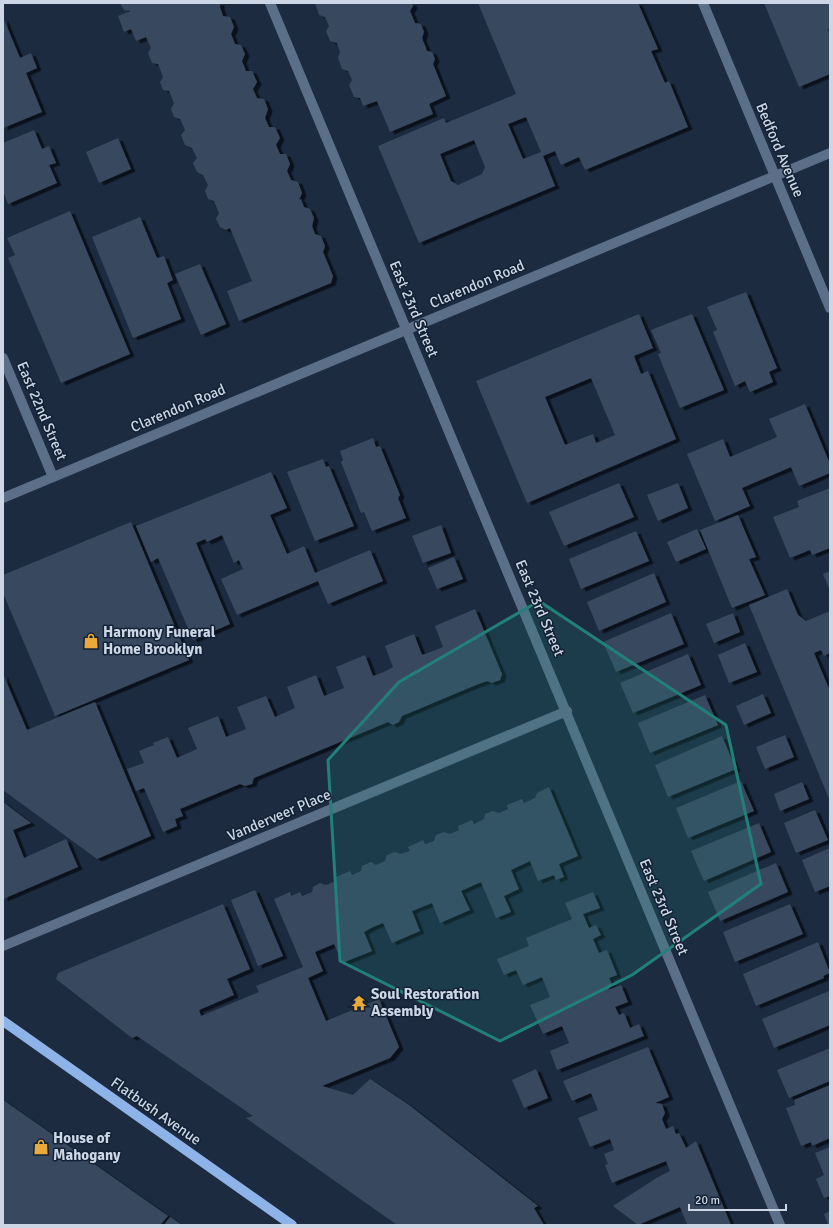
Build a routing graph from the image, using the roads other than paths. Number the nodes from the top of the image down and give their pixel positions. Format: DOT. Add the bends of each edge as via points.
graph roads {
  1 [pos="270,3"];
  2 [pos="703,3"];
  3 [pos="830,153"];
  4 [pos="775,176"];
  5 [pos="830,308"];
  6 [pos="407,330"];
  7 [pos="3,358"];
  8 [pos="53,477"];
  9 [pos="3,498"];
  10 [pos="567,711"];
  11 [pos="3,946"];
  12 [pos="3,1021"];
  13 [pos="292,1225"];
  14 [pos="780,1225"];
  1 -- 6 [label="street, East 23rd Street"];
  2 -- 4 [label="street, Bedford Avenue"];
  3 -- 4 [label="street, Clarendon Road"];
  4 -- 5 [label="street, Bedford Avenue"];
  4 -- 6 [label="street, Clarendon Road"];
  6 -- 8 [label="street, Clarendon Road"];
  6 -- 10 [label="street, East 23rd Street"];
  7 -- 8 [label="street, East 22nd Street"];
  8 -- 9 [label="street, Clarendon Road"];
  10 -- 11 [label="street, Vanderveer Place"];
  10 -- 14 [label="street, East 23rd Street"];
  12 -- 13 [label="main road, Flatbush Avenue"];
}
